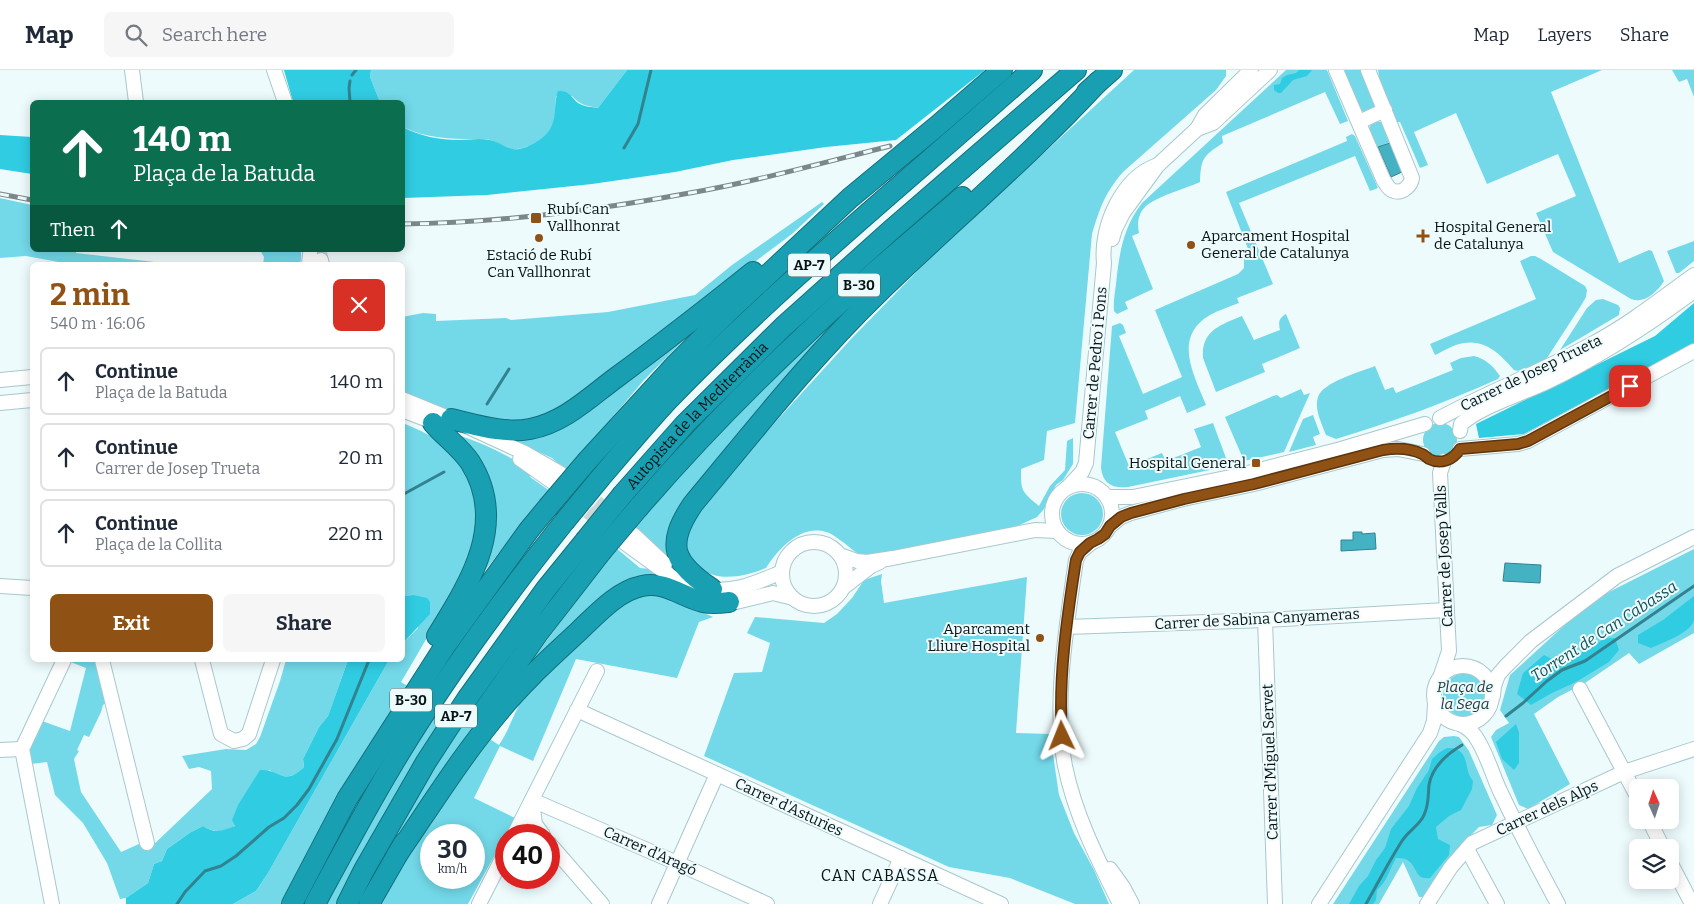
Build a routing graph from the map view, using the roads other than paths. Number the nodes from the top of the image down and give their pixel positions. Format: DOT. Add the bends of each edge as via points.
graph roads {
  1 [pos="132,70"];
  2 [pos="274,70"];
  3 [pos="1002,70"];
  4 [pos="1032,70"];
  5 [pos="1076,70"];
  6 [pos="1251,70"];
  7 [pos="1270,70"];
  8 [pos="1336,70"];
  9 [pos="1371,73"];
  10 [pos="1105,76"];
  11 [pos="136,100"];
  12 [pos="284,100"];
  13 [pos="1385,110"];
  14 [pos="1358,122"];
  15 [pos="1197,130"];
  16 [pos="850,198"];
  17 [pos="1694,275"];
  18 [pos="1694,292"];
  19 [pos="1694,351"];
  20 [pos="30,377"];
  21 [pos="0,380"];
  22 [pos="30,400"];
  23 [pos="405,401"];
  24 [pos="0,403"];
  25 [pos="405,411"];
  26 [pos="1440,418"];
  27 [pos="442,421"];
  28 [pos="1425,424"];
  29 [pos="1460,431"];
  30 [pos="1460,449"];
  31 [pos="1423,454"];
  32 [pos="1444,461"];
  33 [pos="1086,463"];
  34 [pos="557,478"];
  35 [pos="1068,487"];
  36 [pos="1103,492"];
  37 [pos="1052,507"];
  38 [pos="1110,526"];
  39 [pos="1035,530"];
  40 [pos="1061,535"];
  41 [pos="1694,537"];
  42 [pos="1090,543"];
  43 [pos="840,555"];
  44 [pos="893,558"];
  45 [pos="1076,560"];
  46 [pos="782,572"];
  47 [pos="0,586"];
  48 [pos="844,587"];
  49 [pos="30,588"];
  50 [pos="712,589"];
  51 [pos="793,598"];
  52 [pos="729,602"];
  53 [pos="1446,610"];
  54 [pos="1265,620"];
  55 [pos="1067,627"];
  56 [pos="1449,651"];
  57 [pos="63,662"];
  58 [pos="102,662"];
  59 [pos="203,662"];
  60 [pos="272,662"];
  61 [pos="1467,666"];
  62 [pos="1505,666"];
  63 [pos="597,671"];
  64 [pos="1441,675"];
  65 [pos="1580,689"];
  66 [pos="1493,696"];
  67 [pos="1434,703"];
  68 [pos="577,710"];
  69 [pos="1481,718"];
  70 [pos="1457,723"];
  71 [pos="1430,733"];
  72 [pos="1480,744"];
  73 [pos="22,749"];
  74 [pos="1694,749"];
  75 [pos="0,750"];
  76 [pos="1624,772"];
  77 [pos="717,774"];
  78 [pos="1629,781"];
  79 [pos="347,799"];
  80 [pos="532,800"];
  81 [pos="1515,822"];
  82 [pos="520,824"];
  83 [pos="536,824"];
  84 [pos="147,843"];
  85 [pos="1091,845"];
  86 [pos="1467,849"];
  87 [pos="397,855"];
  88 [pos="560,856"];
  89 [pos="901,858"];
  90 [pos="678,863"];
  91 [pos="495,878"];
  92 [pos="1679,879"];
  93 [pos="485,902"];
  94 [pos="52,904"];
  95 [pos="292,904"];
  96 [pos="315,904"];
  97 [pos="347,904"];
  98 [pos="369,904"];
  99 [pos="602,904"];
  100 [pos="659,904"];
  101 [pos="767,904"];
  102 [pos="880,904"];
  103 [pos="1002,904"];
  104 [pos="1120,904"];
  105 [pos="1132,904"];
  106 [pos="1275,904"];
  107 [pos="1319,904"];
  108 [pos="1427,904"];
  109 [pos="1497,904"];
  110 [pos="1558,904"];
  111 [pos="1692,904"];
  1 -- 11 [label="street"];
  2 -- 12 [label="street"];
  3 -- 16 [label="highway, B-30"];
  4 -- 96 [label="highway, Autopista de la Mediterrània / AP-7, bridge" via="760,310 667,402 601,477 515,584 431,705 391,766"];
  5 -- 97 [label="highway, Autopista de la Mediterrània / AP-7, bridge" via="783,327 685,424 623,494 546,589 467,698 426,762"];
  6 -- 15 [label="street, Carrer de Pedro i Pons" via="1205,115"];
  7 -- 15 [label="street, Carrer de Pedro i Pons" via="1213,123"];
  8 -- 14 [label="street"];
  9 -- 13 [label="street"];
  10 -- 50 [label="highway" via="1053,130 877,294 815,359 693,504 679,529 677,550 684,567"];
  10 -- 87 [label="highway, B-30, bridge" via="804,335 740,398 639,507 545,624 499,688"];
  13 -- 14 [label="street"];
  13 -- 14 [label="street" via="1412,178 1409,187 1393,191 1388,187"];
  15 -- 33 [label="street, Carrer de Pedro i Pons" via="1158,165 1115,228 1104,263"];
  16 -- 27 [label="highway" via="672,336 558,419 516,431"];
  16 -- 79 [label="highway, B-30, bridge" via="676,364 548,507 443,649"];
  17 -- 26 [label="street, Carrer de Josep Trueta" via="1594,343"];
  18 -- 29 [label="street, Carrer de Josep Trueta" via="1601,354 1546,383 1473,415 1461,424"];
  19 -- 30 [label="street" via="1528,441"];
  20 -- 21 [label="street"];
  22 -- 24 [label="street"];
  23 -- 27 [label="street"];
  25 -- 27 [label="street"];
  26 -- 28 [label="street"];
  26 -- 29 [label="street" via="1454,424"];
  27 -- 34 [label="street" via="525,453"];
  27 -- 79 [label="highway" via="470,461 482,485 486,513 482,550 452,611 367,755"];
  28 -- 31 [label="street" via="1418,436"];
  28 -- 36 [label="street" via="1340,449 1133,497"];
  29 -- 30 [label="street"];
  30 -- 32 [label="street"];
  31 -- 32 [label="street" via="1433,460"];
  31 -- 38 [label="street" via="1383,450 1131,513"];
  32 -- 53 [label="street, Carrer de Josep Valls" via="1440,473"];
  33 -- 35 [label="street"];
  33 -- 36 [label="street, Carrer de Pedro i Pons" via="1090,476"];
  35 -- 36 [label="street" via="1088,484"];
  35 -- 37 [label="street" via="1055,499"];
  36 -- 38 [label="street" via="1111,506"];
  37 -- 39 [label="street"];
  37 -- 40 [label="street" via="1052,516"];
  38 -- 42 [label="street" via="1105,534"];
  39 -- 40 [label="street"];
  39 -- 44 [label="street"];
  40 -- 42 [label="street" via="1072,542"];
  40 -- 45 [label="street"];
  41 -- 62 [label="street" via="1617,576 1531,641"];
  42 -- 45 [label="street"];
  43 -- 44 [label="street" via="867,562"];
  43 -- 46 [label="street" via="825,544 805,543 789,554"];
  43 -- 48 [label="street" via="846,570"];
  44 -- 48 [label="street" via="871,566"];
  45 -- 55 [label="street"];
  46 -- 50 [label="street" via="736,589"];
  46 -- 51 [label="street" via="786,590"];
  47 -- 49 [label="street"];
  48 -- 51 [label="street" via="835,599 821,606 806,605"];
  50 -- 52 [label="street" via="688,582 630,539 679,583 710,599"];
  51 -- 52 [label="street" via="773,592"];
  52 -- 87 [label="highway" via="701,602 659,585 635,588 617,598 539,669 497,713"];
  53 -- 54 [label="street, Carrer de Sabina Canyameras"];
  53 -- 56 [label="street, Carrer de Josep Valls"];
  54 -- 55 [label="street, Carrer de Sabina Canyameras"];
  54 -- 106 [label="street, Carrer d'Miguel Servet"];
  55 -- 85 [label="street" via="1061,702 1063,752"];
  56 -- 61 [label="street" via="1452,657"];
  56 -- 64 [label="street, Carrer de Josep Valls"];
  57 -- 73 [label="street"];
  58 -- 84 [label="street"];
  59 -- 60 [label="street" via="221,734 234,741 249,734"];
  61 -- 62 [label="street"];
  61 -- 64 [label="street" via="1454,666"];
  61 -- 66 [label="street" via="1484,673 1490,681"];
  62 -- 66 [label="street" via="1498,675"];
  63 -- 68 [label="street"];
  64 -- 67 [label="street" via="1435,684"];
  65 -- 76 [label="street"];
  66 -- 69 [label="street" via="1490,707"];
  67 -- 70 [label="street" via="1441,715"];
  67 -- 71 [label="street"];
  68 -- 77 [label="street, Carrer d'Asturies"];
  68 -- 80 [label="street"];
  69 -- 70 [label="street" via="1472,723"];
  69 -- 72 [label="street"];
  70 -- 71 [label="street"];
  70 -- 72 [label="street" via="1468,728"];
  71 -- 107 [label="street"];
  72 -- 81 [label="street"];
  73 -- 75 [label="street"];
  73 -- 94 [label="street"];
  74 -- 76 [label="street, Carrer dels Alps"];
  76 -- 78 [label="street"];
  76 -- 81 [label="street, Carrer dels Alps"];
  77 -- 89 [label="street, Carrer d'Asturies"];
  77 -- 90 [label="street"];
  79 -- 95 [label="highway, B-30"];
  80 -- 82 [label="street"];
  80 -- 83 [label="street"];
  80 -- 90 [label="street, Carrer d'Aragó"];
  81 -- 86 [label="street, Carrer dels Alps" via="1472,843"];
  81 -- 110 [label="street"];
  85 -- 104 [label="street"];
  85 -- 105 [label="street"];
  86 -- 108 [label="street, Carrer dels Alps"];
  86 -- 109 [label="street"];
  87 -- 98 [label="highway, B-30"];
  88 -- 99 [label="street"];
  89 -- 102 [label="street"];
  89 -- 103 [label="street, Carrer d'Asturies"];
  90 -- 100 [label="street"];
  90 -- 101 [label="street, Carrer d'Aragó"];
  91 -- 93 [label="street"];
  92 -- 111 [label="street"];
}
